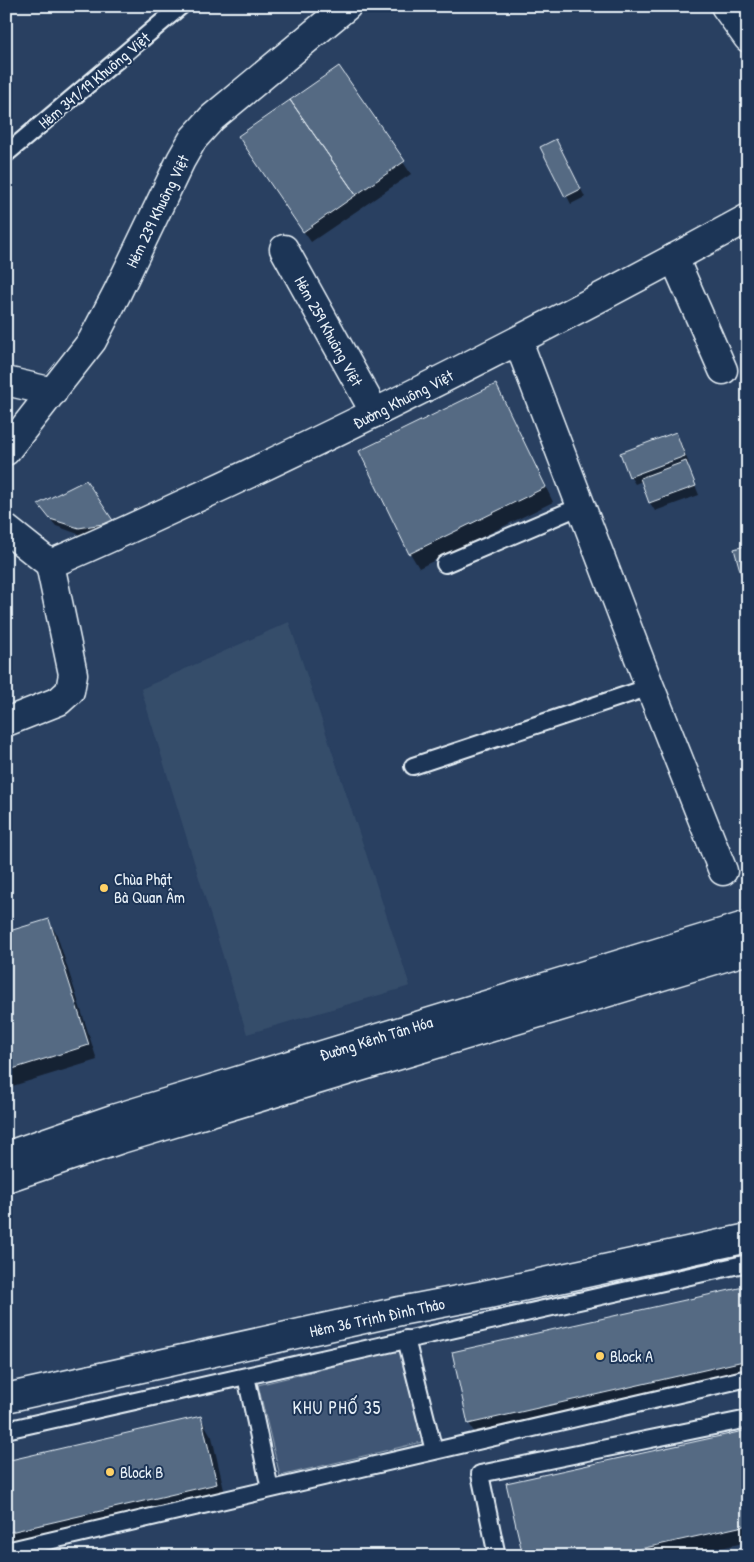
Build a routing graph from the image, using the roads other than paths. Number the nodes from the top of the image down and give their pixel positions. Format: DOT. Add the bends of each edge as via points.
graph roads {
  1 [pos="181,6"];
  2 [pos="346,6"];
  3 [pos="725,6"];
  4 [pos="748,38"];
  5 [pos="6,154"];
  6 [pos="748,218"];
  7 [pos="284,249"];
  8 [pos="674,258"];
  9 [pos="518,341"];
  10 [pos="723,370"];
  11 [pos="6,381"];
  12 [pos="53,392"];
  13 [pos="375,413"];
  14 [pos="6,451"];
  15 [pos="581,506"];
  16 [pos="6,530"];
  17 [pos="50,564"];
  18 [pos="445,564"];
  19 [pos="650,687"];
  20 [pos="6,722"];
  21 [pos="413,766"];
  22 [pos="723,871"];
  23 [pos="747,937"];
  24 [pos="710,949"];
  25 [pos="6,1156"];
  26 [pos="6,1178"];
  27 [pos="748,1238"];
  28 [pos="748,1263"];
  29 [pos="406,1340"];
  30 [pos="246,1376"];
  31 [pos="748,1378"];
  32 [pos="6,1398"];
  33 [pos="748,1419"];
  34 [pos="6,1430"];
  35 [pos="434,1451"];
  36 [pos="270,1489"];
  37 [pos="6,1551"];
  38 [pos="497,1556"];
  1 -- 5 [label="lane, Hẻm 341/19 Khuông Việt"];
  2 -- 12 [label="street, Hẻm 239 Khuông Việt" via="212,118 193,139 92,342"];
  3 -- 4 [label="street"];
  6 -- 8 [label="street, Đường Khuông Việt"];
  7 -- 13 [label="street, Hẻm 259 Khuông Việt"];
  8 -- 9 [label="street, Đường Khuông Việt"];
  8 -- 10 [label="street"];
  9 -- 13 [label="street, Đường Khuông Việt"];
  9 -- 15 [label="street"];
  11 -- 12 [label="street"];
  12 -- 14 [label="street, Hẻm 239 Khuông Việt"];
  13 -- 17 [label="street, Đường Khuông Việt"];
  15 -- 18 [label="lane"];
  15 -- 19 [label="street"];
  16 -- 17 [label="street"];
  17 -- 20 [label="street" via="73,674 70,691 59,701"];
  19 -- 21 [label="lane"];
  19 -- 22 [label="street"];
  23 -- 24 [label="street, Đường Kênh Tân Hóa"];
  24 -- 25 [label="street, Đường Kênh Tân Hóa" via="113,1119"];
  24 -- 26 [label="street, Đường Kênh Tân Hóa"];
  27 -- 32 [label="street, Hẻm 36 Trịnh Đình Thảo"];
  28 -- 29 [label="lane"];
  29 -- 30 [label="lane"];
  29 -- 35 [label="lane"];
  30 -- 34 [label="lane"];
  30 -- 36 [label="lane"];
  31 -- 35 [label="lane"];
  33 -- 38 [label="lane" via="480,1474"];
  35 -- 36 [label="lane"];
  36 -- 37 [label="lane"];
}
